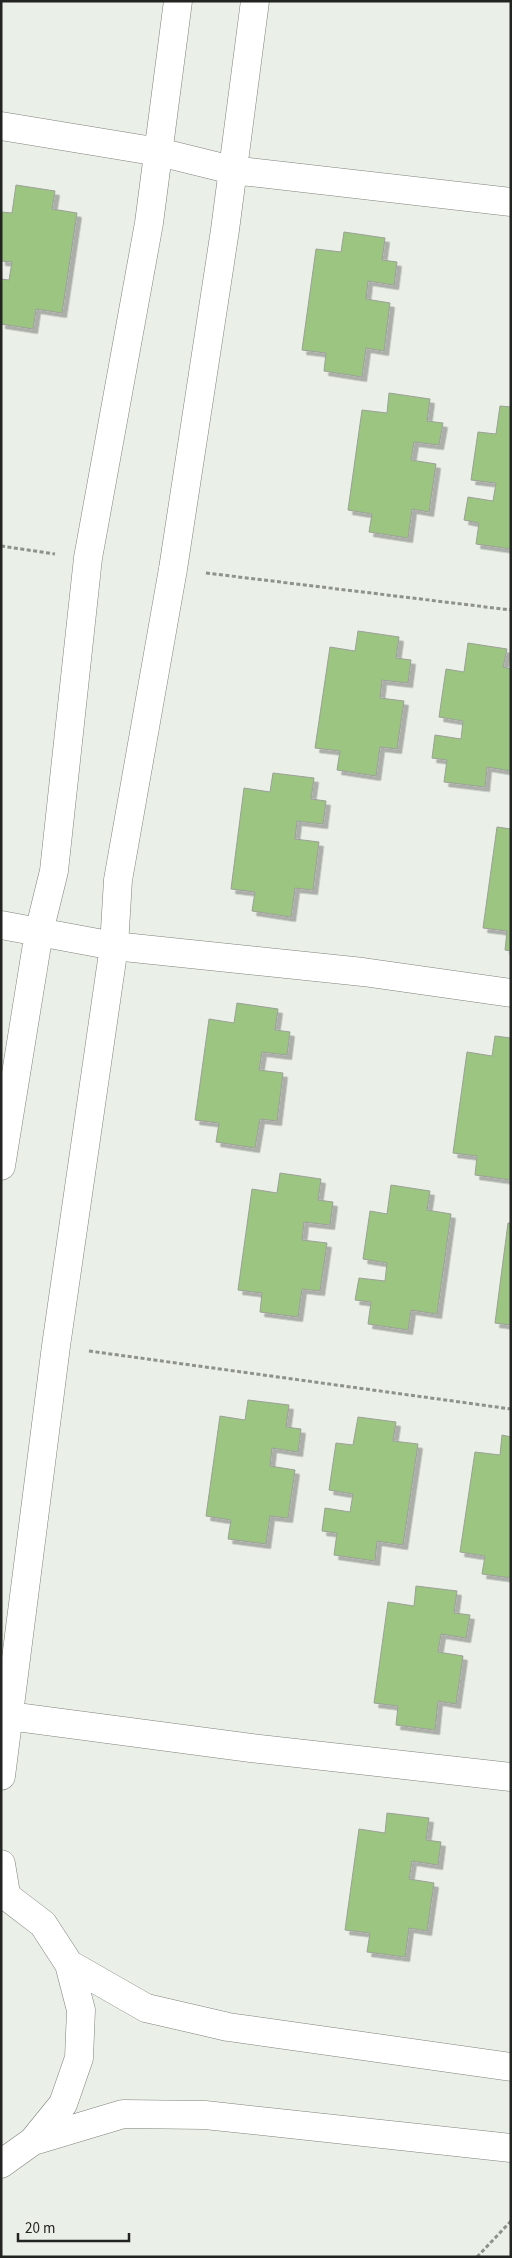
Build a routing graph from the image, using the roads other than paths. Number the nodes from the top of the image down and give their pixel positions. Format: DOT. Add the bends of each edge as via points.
graph roads {
  1 [pos="178,1"];
  2 [pos="255,1"];
  3 [pos="1,126"];
  4 [pos="159,152"];
  5 [pos="232,170"];
  6 [pos="511,202"];
  7 [pos="1,925"];
  8 [pos="39,932"];
  9 [pos="114,946"];
  10 [pos="511,993"];
  11 [pos="1,1166"];
  12 [pos="4,1716"];
  13 [pos="1,1776"];
  14 [pos="511,1777"];
  15 [pos="1,1864"];
  16 [pos="4,1893"];
  17 [pos="69,1964"];
  18 [pos="511,2067"];
  19 [pos="32,2141"];
  20 [pos="511,2148"];
  21 [pos="2,2164"];
  1 -- 4 [label="street"];
  2 -- 5 [label="street"];
  3 -- 4 [label="street"];
  4 -- 5 [label="street"];
  4 -- 8 [label="street" via="88,558 54,871"];
  5 -- 6 [label="street"];
  5 -- 9 [label="street" via="173,569 118,880"];
  7 -- 8 [label="street"];
  8 -- 9 [label="street"];
  8 -- 11 [label="street"];
  9 -- 10 [label="street" via="363,972"];
  9 -- 12 [label="street"];
  12 -- 13 [label="street"];
  12 -- 14 [label="street"];
  15 -- 16 [label="street"];
  16 -- 17 [label="street" via="43,1924"];
  17 -- 18 [label="street" via="146,2008 228,2027"];
  17 -- 19 [label="street" via="81,2010 79,2058 63,2104"];
  19 -- 20 [label="street" via="123,2114 205,2115"];
  19 -- 21 [label="street"];
}
